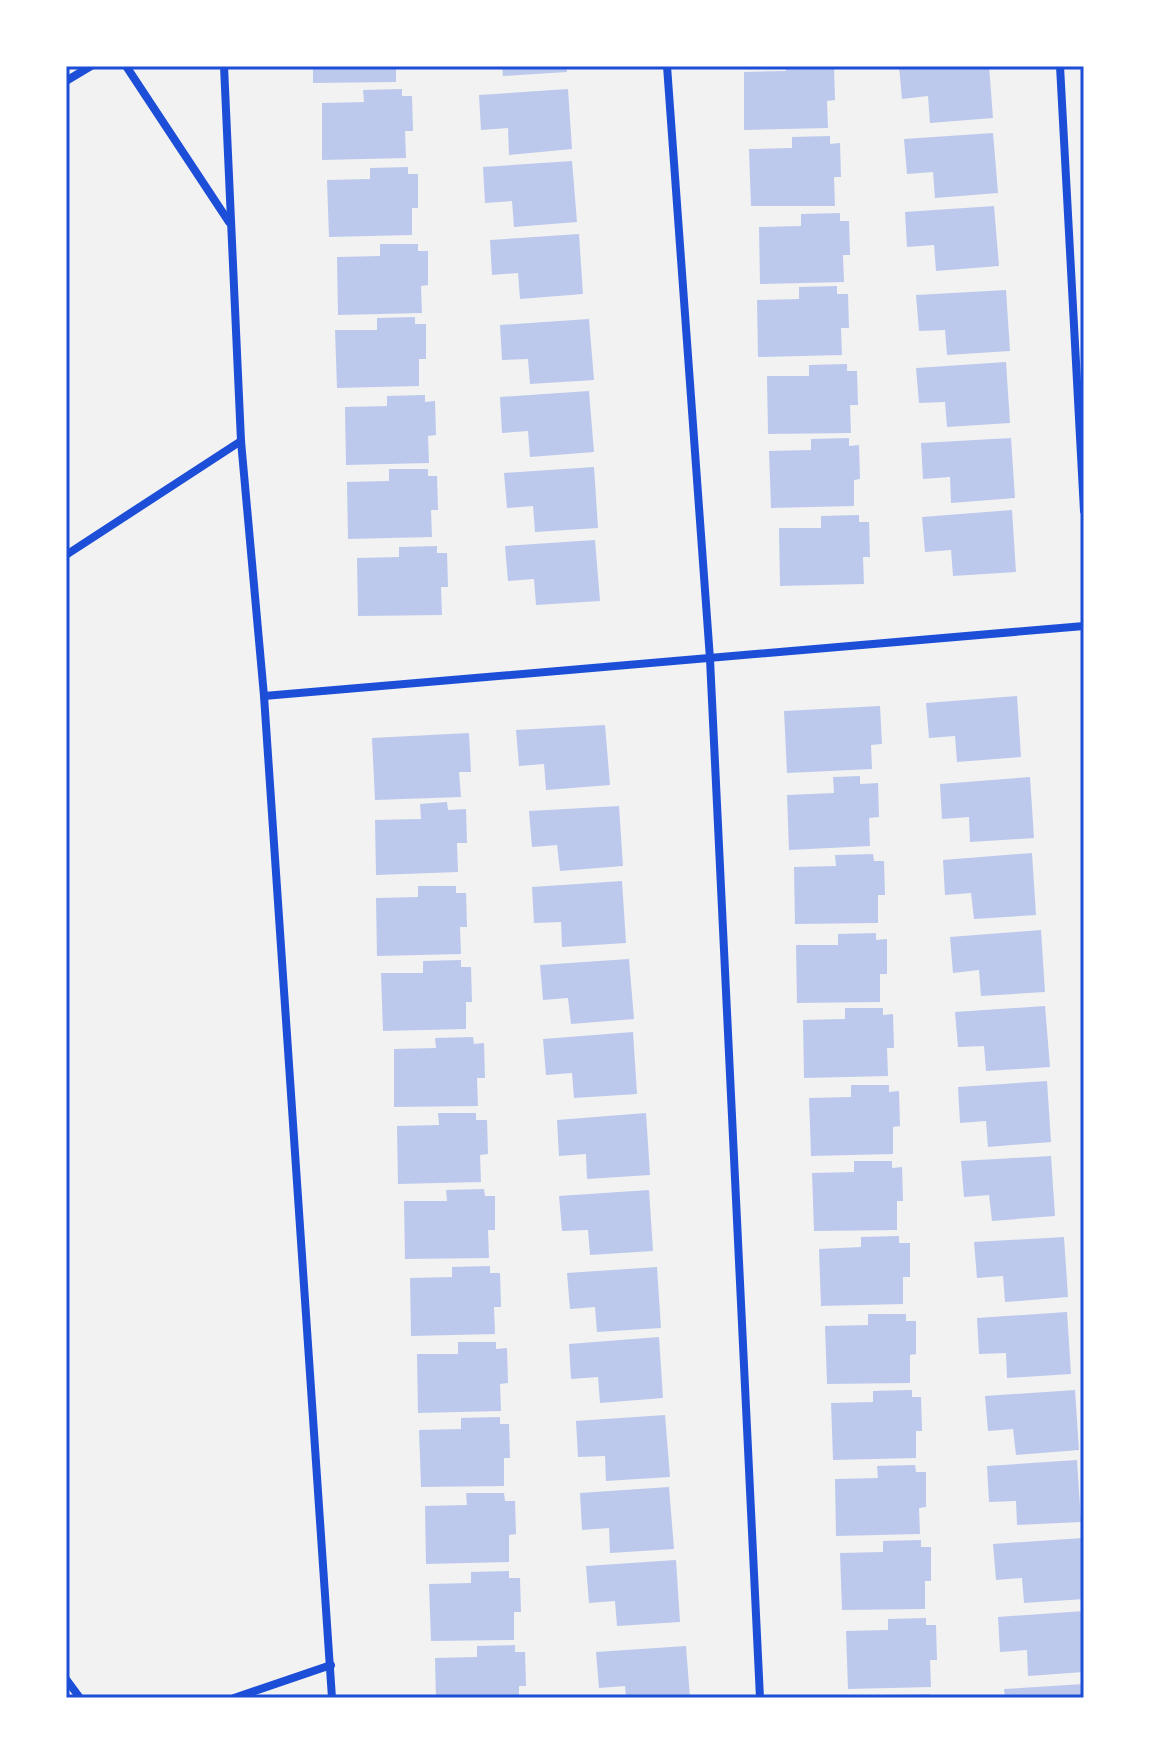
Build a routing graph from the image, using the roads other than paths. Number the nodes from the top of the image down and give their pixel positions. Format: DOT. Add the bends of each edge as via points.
graph roads {
  1 [pos="91,66"];
  2 [pos="126,66"];
  3 [pos="224,66"];
  4 [pos="667,66"];
  5 [pos="1060,66"];
  6 [pos="66,81"];
  7 [pos="230,222"];
  8 [pos="241,441"];
  9 [pos="1084,511"];
  10 [pos="66,555"];
  11 [pos="1084,626"];
  12 [pos="710,659"];
  13 [pos="264,696"];
  14 [pos="331,1665"];
  15 [pos="66,1679"];
  16 [pos="80,1698"];
  17 [pos="234,1698"];
  18 [pos="332,1698"];
  19 [pos="760,1698"];
  1 -- 6 [label="street"];
  2 -- 7 [label="street"];
  3 -- 7 [label="street"];
  4 -- 12 [label="street"];
  5 -- 9 [label="street"];
  7 -- 8 [label="street"];
  8 -- 10 [label="street"];
  8 -- 13 [label="street"];
  11 -- 12 [label="street"];
  12 -- 13 [label="street"];
  12 -- 19 [label="street"];
  13 -- 14 [label="street"];
  14 -- 17 [label="street"];
  14 -- 18 [label="street"];
  15 -- 16 [label="street"];
}
